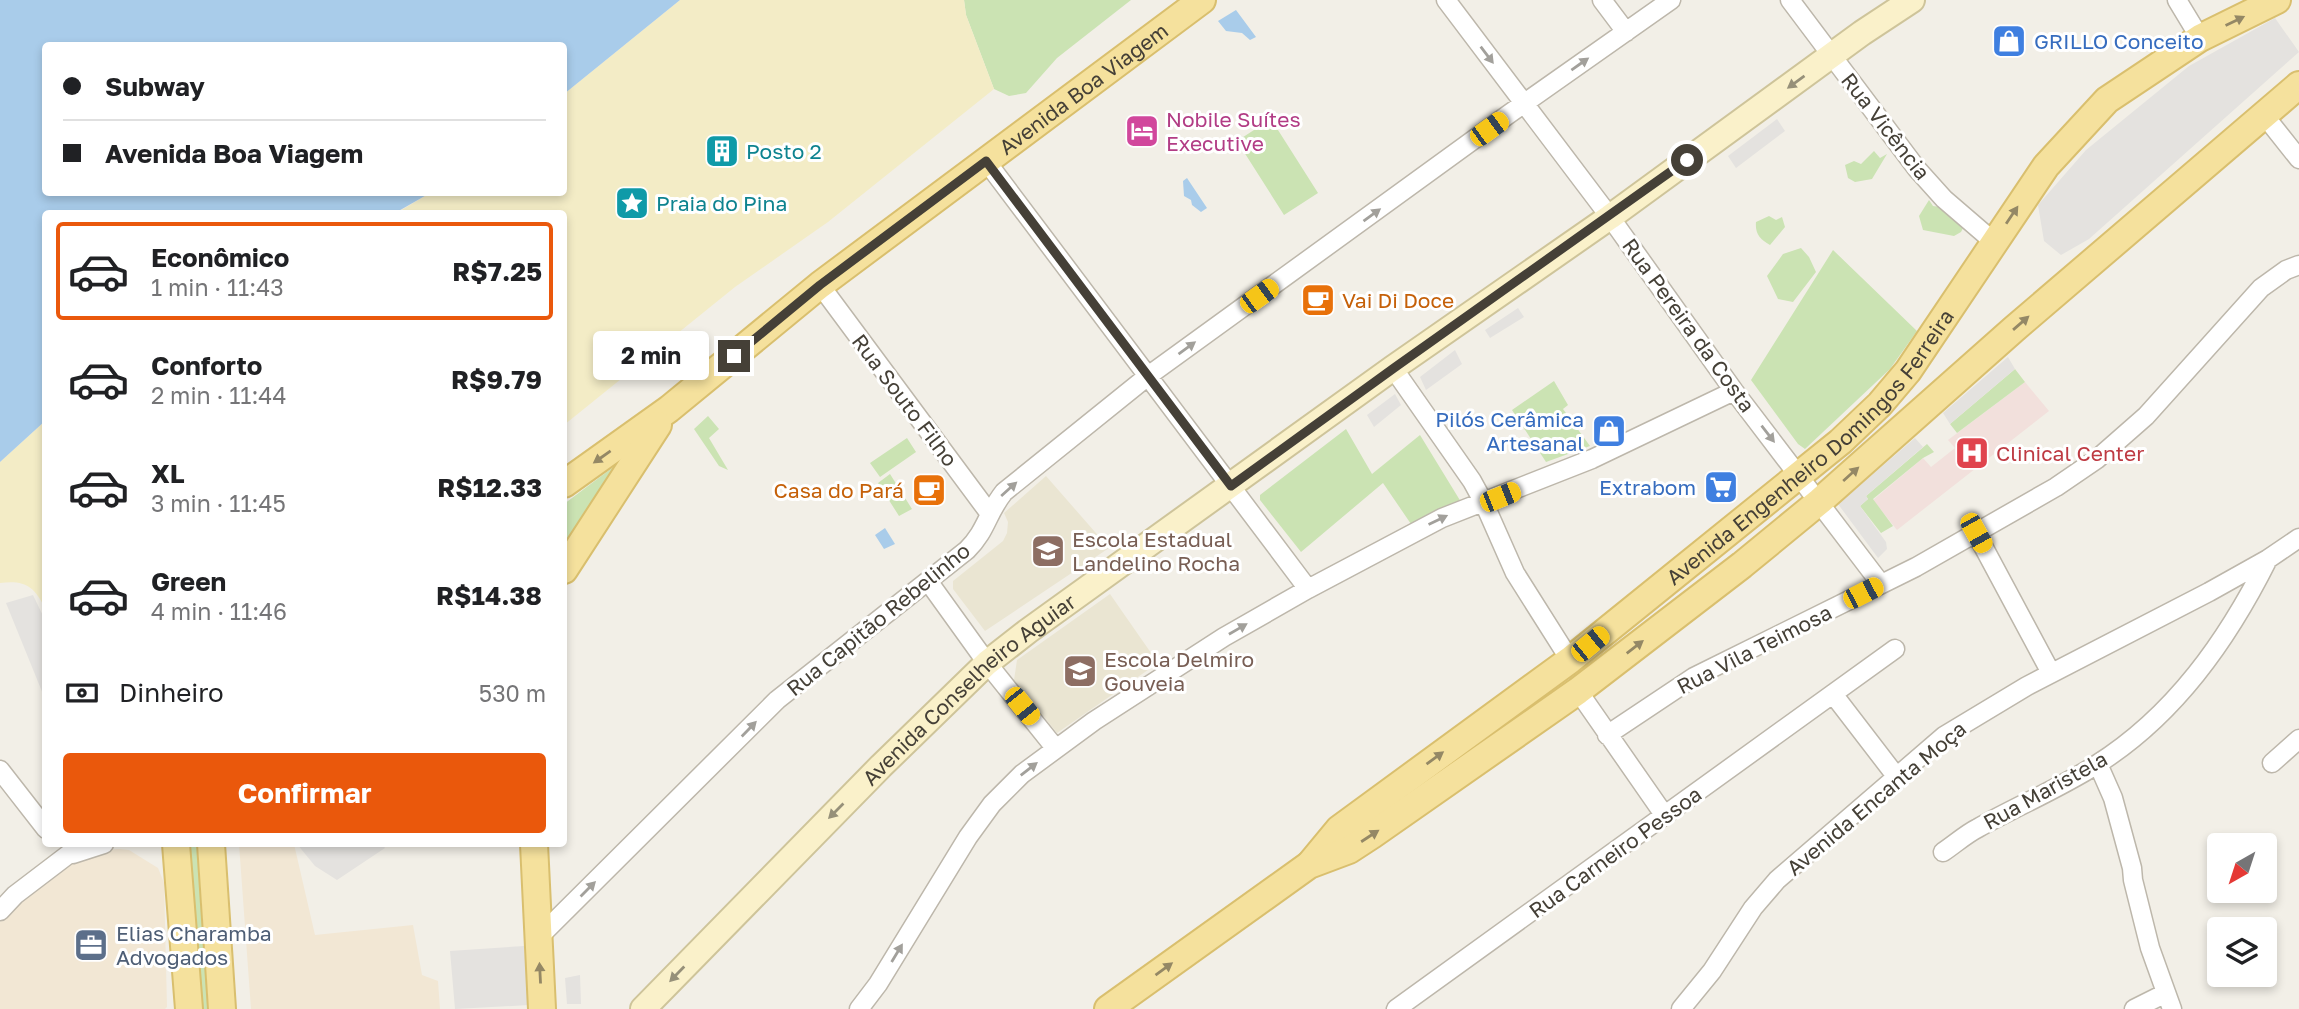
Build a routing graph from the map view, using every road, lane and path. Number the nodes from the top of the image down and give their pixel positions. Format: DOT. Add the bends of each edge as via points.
graph roads {
  1 [pos="1202,0"];
  2 [pos="1446,0"];
  3 [pos="1602,0"];
  4 [pos="1671,0"];
  5 [pos="1790,0"];
  6 [pos="1912,0"];
  7 [pos="2178,0"];
  8 [pos="2277,0"];
  9 [pos="1626,32"];
  10 [pos="2200,38"];
  11 [pos="1832,56"];
  12 [pos="2299,85"];
  13 [pos="1524,103"];
  14 [pos="2264,115"];
  15 [pos="2299,159"];
  16 [pos="986,161"];
  17 [pos="1610,216"];
  18 [pos="1994,242"];
  19 [pos="2299,265"];
  20 [pos="820,285"];
  21 [pos="1394,368"];
  22 [pos="1147,376"];
  23 [pos="1734,391"];
  24 [pos="669,409"];
  25 [pos="1799,475"];
  26 [pos="567,482"];
  27 [pos="1231,486"];
  28 [pos="1820,501"];
  29 [pos="1484,503"];
  30 [pos="990,514"];
  31 [pos="1976,533"];
  32 [pos="2299,537"];
  33 [pos="2268,559"];
  34 [pos="567,565"];
  35 [pos="928,581"];
  36 [pos="1881,584"];
  37 [pos="1308,589"];
  38 [pos="1895,649"];
  39 [pos="1570,660"];
  40 [pos="988,663"];
  41 [pos="2051,673"];
  42 [pos="1578,691"];
  43 [pos="1833,694"];
  44 [pos="1607,735"];
  45 [pos="2299,739"];
  46 [pos="1056,749"];
  47 [pos="2272,763"];
  48 [pos="2098,764"];
  49 [pos="0,770"];
  50 [pos="1896,776"];
  51 [pos="1665,816"];
  52 [pos="42,823"];
  53 [pos="82,847"];
  54 [pos="172,847"];
  55 [pos="534,847"];
  56 [pos="61,850"];
  57 [pos="1943,852"];
  58 [pos="211,853"];
  59 [pos="1309,865"];
  60 [pos="0,911"];
  61 [pos="540,937"];
  62 [pos="2169,1001"];
  63 [pos="189,1009"];
  64 [pos="222,1009"];
  65 [pos="542,1009"];
  66 [pos="643,1009"];
  67 [pos="859,1009"];
  68 [pos="1108,1009"];
  69 [pos="1396,1009"];
  70 [pos="1681,1009"];
  71 [pos="2134,1009"];
  1 -- 16 [label="main road, Avenida Boa Viagem"];
  2 -- 13 [label="street, Rua Pereira da Costa, one-way"];
  3 -- 9 [label="street"];
  4 -- 9 [label="street, Rua Capitão Rebelinho"];
  5 -- 11 [label="street, Rua Vicência"];
  6 -- 11 [label="main road, Avenida Conselheiro Aguiar"];
  7 -- 10 [label="street"];
  10 -- 8 [label="main road, Avenida Engenheiro Domingos Ferreira, one-way"];
  13 -- 9 [label="street, Rua Capitão Rebelinho, one-way"];
  18 -- 10 [label="main road, Avenida Engenheiro Domingos Ferreira, one-way" via="2046,166 2108,100"];
  11 -- 17 [label="main road, Avenida Conselheiro Aguiar, one-way"];
  11 -- 18 [label="street, Rua Vicência" via="1917,169"];
  12 -- 14 [label="main road, Avenida Engenheiro Domingos Ferreira"];
  13 -- 17 [label="street, Rua Pereira da Costa"];
  22 -- 13 [label="street, Rua Capitão Rebelinho, one-way"];
  14 -- 15 [label="street"];
  28 -- 14 [label="main road, Avenida Engenheiro Domingos Ferreira, one-way"];
  16 -- 20 [label="main road, Avenida Boa Viagem"];
  16 -- 22 [label="street"];
  17 -- 21 [label="main road, Avenida Conselheiro Aguiar"];
  17 -- 23 [label="street, Rua Pereira da Costa"];
  18 -- 25 [label="main road, Avenida Engenheiro Domingos Ferreira" via="1908,371 1880,404"];
  19 -- 31 [label="street, Rua Vila Teimosa" via="2260,288 2147,416 2097,459"];
  20 -- 24 [label="main road, Avenida Boa Viagem"];
  20 -- 30 [label="street, Rua Souto Filho"];
  21 -- 27 [label="main road, Avenida Conselheiro Aguiar"];
  21 -- 29 [label="street"];
  22 -- 27 [label="street"];
  30 -- 22 [label="street, Rua Capitão Rebelinho, one-way" via="1004,492"];
  23 -- 25 [label="street, Rua Pereira da Costa, one-way"];
  23 -- 29 [label="street" via="1592,459"];
  24 -- 26 [label="main road, Avenida Boa Viagem, one-way"];
  24 -- 34 [label="main road"];
  25 -- 28 [label="street, Rua Pereira da Costa"];
  25 -- 39 [label="main road, Avenida Engenheiro Domingos Ferreira"];
  27 -- 37 [label="street"];
  27 -- 40 [label="main road, Avenida Conselheiro Aguiar"];
  28 -- 36 [label="street, Rua Pereira da Costa"];
  42 -- 28 [label="main road, Avenida Engenheiro Domingos Ferreira, one-way"];
  37 -- 29 [label="street, one-way" via="1442,517"];
  29 -- 39 [label="street" via="1523,588"];
  30 -- 35 [label="street, Rua Capitão Rebelinho" via="980,537"];
  31 -- 36 [label="street, Rua Vila Teimosa"];
  31 -- 41 [label="street"];
  32 -- 33 [label="street, Avenida Encanta Moça"];
  33 -- 41 [label="street, Avenida Encanta Moça"];
  33 -- 48 [label="street, Rua Maristela" via="2246,604 2177,699"];
  35 -- 40 [label="street"];
  61 -- 35 [label="street, Rua Capitão Rebelinho, one-way" via="777,700"];
  36 -- 44 [label="street, Rua Vila Teimosa" via="1694,677"];
  46 -- 37 [label="street, one-way" via="1224,637"];
  38 -- 43 [label="street, Rua Carneiro Pessoa"];
  59 -- 39 [label="main road, Avenida Engenheiro Domingos Ferreira, one-way" via="1339,829"];
  40 -- 46 [label="street"];
  40 -- 66 [label="main road, Avenida Conselheiro Aguiar, one-way"];
  41 -- 50 [label="street, Avenida Encanta Moça" via="1944,736"];
  42 -- 44 [label="street"];
  59 -- 42 [label="main road, Avenida Engenheiro Domingos Ferreira, one-way" via="1349,850"];
  43 -- 50 [label="street"];
  43 -- 51 [label="street, Rua Carneiro Pessoa"];
  44 -- 51 [label="street"];
  45 -- 47 [label="street"];
  67 -- 46 [label="street, one-way" via="992,804"];
  48 -- 57 [label="street, Rua Maristela" via="1975,829"];
  48 -- 62 [label="street" via="2113,798 2150,948"];
  49 -- 52 [label="street"];
  50 -- 70 [label="street, Avenida Encanta Moça" via="1777,880"];
  51 -- 69 [label="street, Rua Carneiro Pessoa"];
  53 -- 56 [label="street"];
  54 -- 63 [label="main road"];
  55 -- 61 [label="main road"];
  56 -- 60 [label="street"];
  58 -- 64 [label="main road"];
  68 -- 59 [label="main road, Avenida Engenheiro Domingos Ferreira, one-way"];
  65 -- 61 [label="main road, one-way"];
  62 -- 71 [label="street"];
}
